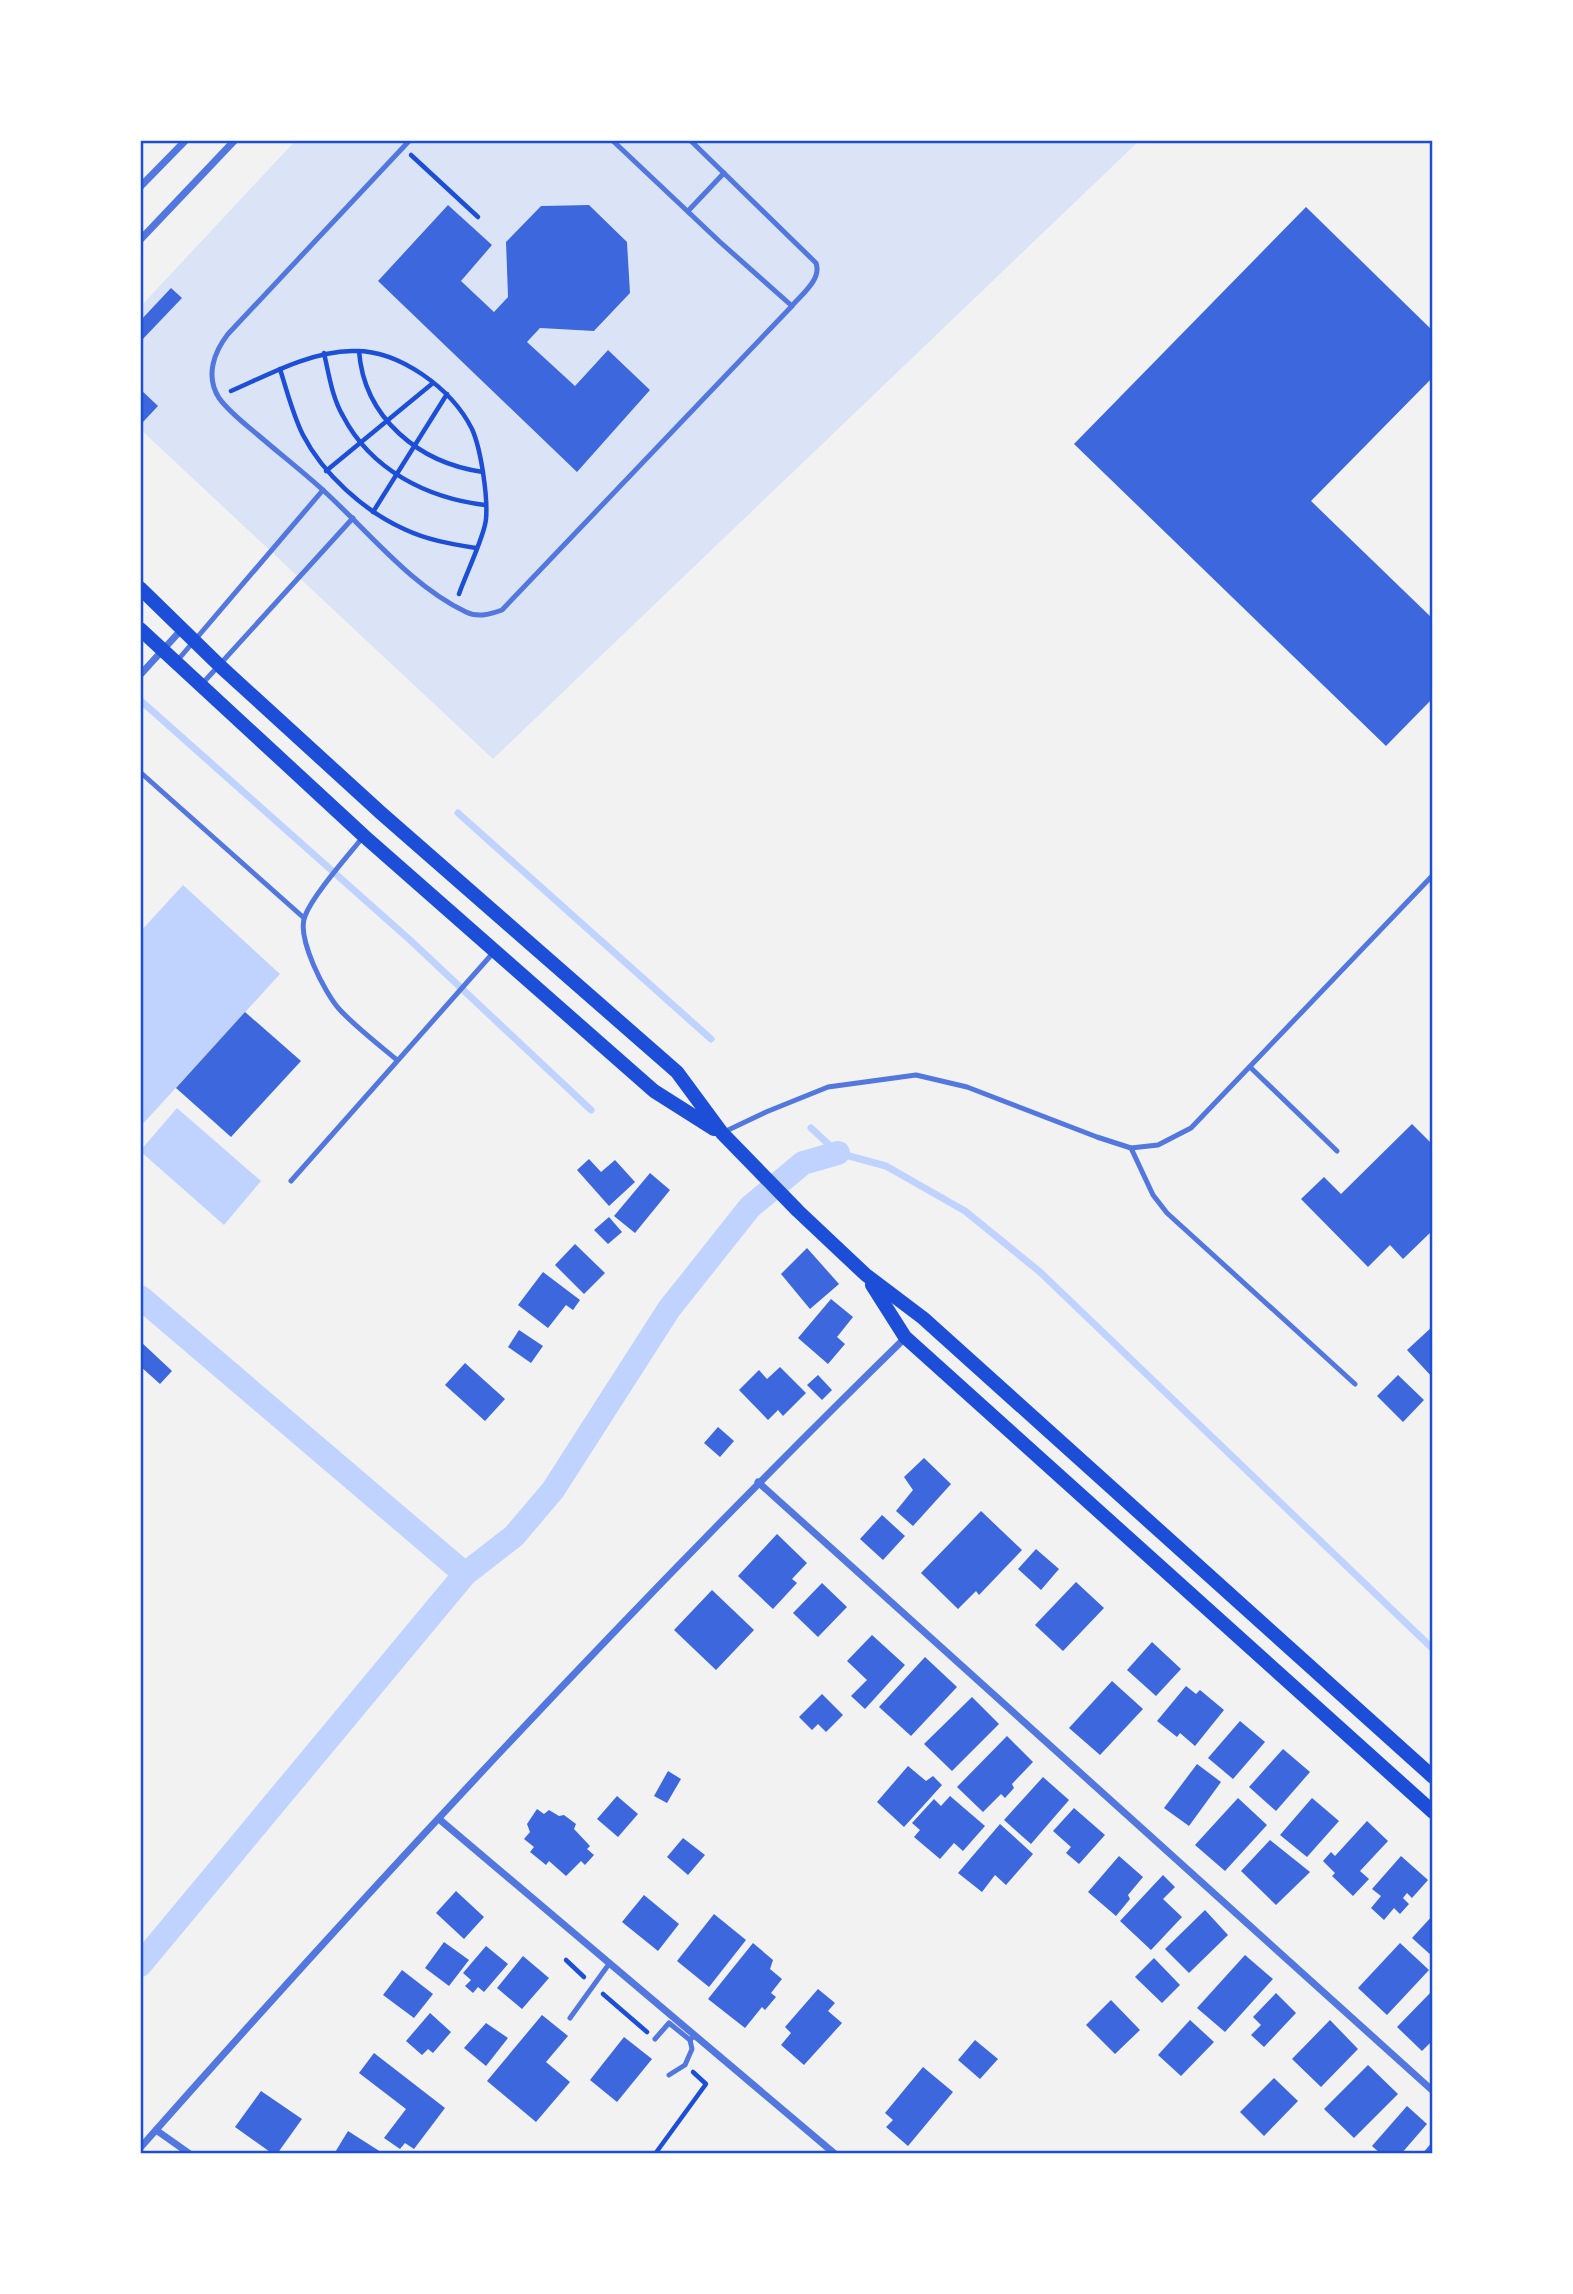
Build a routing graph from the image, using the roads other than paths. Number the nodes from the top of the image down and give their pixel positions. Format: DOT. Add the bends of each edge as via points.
graph roads {
  1 [pos="186,140"];
  2 [pos="235,140"];
  3 [pos="410,140"];
  4 [pos="612,140"];
  5 [pos="690,140"];
  6 [pos="724,173"];
  7 [pos="140,187"];
  8 [pos="688,212"];
  9 [pos="140,240"];
  10 [pos="793,306"];
  11 [pos="323,490"];
  12 [pos="353,518"];
  13 [pos="140,588"];
  14 [pos="140,629"];
  15 [pos="183,629"];
  16 [pos="195,642"];
  17 [pos="162,650"];
  18 [pos="176,663"];
  19 [pos="220,666"];
  20 [pos="140,675"];
  21 [pos="200,686"];
  22 [pos="140,772"];
  23 [pos="362,838"];
  24 [pos="1433,875"];
  25 [pos="304,918"];
  26 [pos="495,950"];
  27 [pos="397,1060"];
  28 [pos="1250,1067"];
  29 [pos="722,1133"];
  30 [pos="1131,1148"];
  31 [pos="1337,1151"];
  32 [pos="291,1181"];
  33 [pos="866,1275"];
  34 [pos="905,1337"];
  35 [pos="1355,1384"];
  36 [pos="758,1482"];
  37 [pos="1433,1777"];
  38 [pos="1433,1812"];
  39 [pos="439,1819"];
  40 [pos="609,1964"];
  41 [pos="570,2018"];
  42 [pos="692,2038"];
  43 [pos="655,2039"];
  44 [pos="668,2075"];
  45 [pos="1433,2091"];
  46 [pos="156,2130"];
  47 [pos="140,2148"];
  48 [pos="190,2154"];
  49 [pos="835,2154"];
  1 -- 7 [label="street"];
  2 -- 9 [label="street"];
  3 -- 11 [label="lane" via="216,348 212,365 219,397"];
  4 -- 8 [label="lane"];
  5 -- 6 [label="lane"];
  6 -- 8 [label="lane"];
  6 -- 10 [label="lane" via="816,263 816,279"];
  8 -- 10 [label="lane"];
  10 -- 12 [label="lane" via="502,610 488,615 468,613 454,605 424,586"];
  11 -- 12 [label="lane"];
  11 -- 16 [label="lane"];
  12 -- 19 [label="lane"];
  13 -- 15 [label="main road"];
  14 -- 17 [label="main road"];
  15 -- 16 [label="main road"];
  15 -- 17 [label="street"];
  16 -- 18 [label="lane"];
  16 -- 19 [label="main road"];
  17 -- 18 [label="main road"];
  17 -- 20 [label="street"];
  18 -- 21 [label="main road"];
  19 -- 21 [label="lane"];
  19 -- 29 [label="main road" via="677,1072"];
  21 -- 23 [label="main road"];
  22 -- 25 [label="lane"];
  23 -- 25 [label="lane"];
  23 -- 26 [label="main road"];
  24 -- 28 [label="lane"];
  25 -- 27 [label="lane" via="305,942 339,1009"];
  26 -- 27 [label="lane"];
  26 -- 29 [label="main road" via="654,1091"];
  27 -- 32 [label="lane"];
  28 -- 30 [label="lane" via="1191,1128 1158,1146"];
  28 -- 31 [label="lane"];
  29 -- 30 [label="lane" via="828,1087 916,1075 967,1087"];
  29 -- 33 [label="main road"];
  30 -- 35 [label="lane" via="1153,1195 1167,1213"];
  33 -- 34 [label="main road"];
  33 -- 37 [label="main road" via="923,1318"];
  34 -- 36 [label="street"];
  34 -- 38 [label="main road"];
  36 -- 39 [label="street"];
  36 -- 45 [label="street"];
  39 -- 40 [label="street"];
  39 -- 46 [label="street"];
  40 -- 41 [label="lane"];
  40 -- 42 [label="street"];
  42 -- 43 [label="lane" via="669,2023"];
  42 -- 44 [label="lane" via="690,2056"];
  42 -- 49 [label="street"];
  46 -- 47 [label="street"];
  46 -- 48 [label="street"];
}
